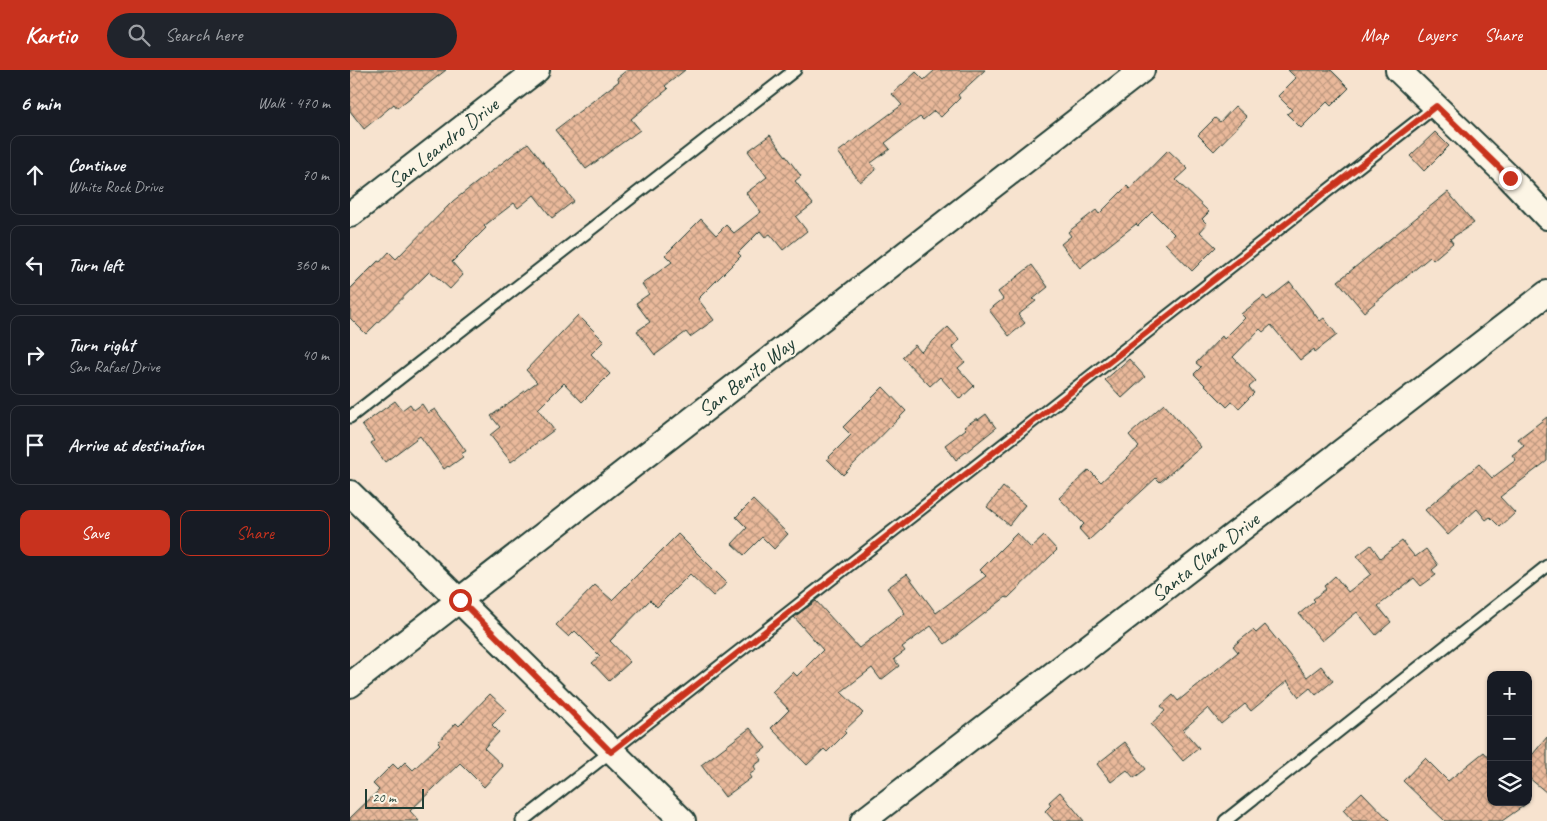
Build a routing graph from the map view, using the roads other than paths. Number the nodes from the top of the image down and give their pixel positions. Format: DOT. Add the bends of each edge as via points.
graph roads {
  1 [pos="537,70"];
  2 [pos="794,70"];
  3 [pos="1142,70"];
  4 [pos="1398,70"];
  5 [pos="1436,106"];
  6 [pos="350,215"];
  7 [pos="1547,216"];
  8 [pos="1547,293"];
  9 [pos="350,417"];
  10 [pos="350,493"];
  11 [pos="1547,566"];
  12 [pos="460,600"];
  13 [pos="350,685"];
  14 [pos="611,752"];
  15 [pos="522,821"];
  16 [pos="682,821"];
  17 [pos="862,821"];
  18 [pos="1225,821"];
  1 -- 6 [label="street, San Leandro Drive"];
  2 -- 9 [label="lane"];
  3 -- 12 [label="street, San Benito Way"];
  4 -- 5 [label="street"];
  5 -- 7 [label="street"];
  5 -- 14 [label="lane"];
  8 -- 17 [label="street, Santa Clara Drive"];
  10 -- 12 [label="street"];
  11 -- 18 [label="lane"];
  12 -- 13 [label="street, San Benito Way"];
  12 -- 14 [label="street"];
  14 -- 15 [label="lane"];
  14 -- 16 [label="street"];
}
